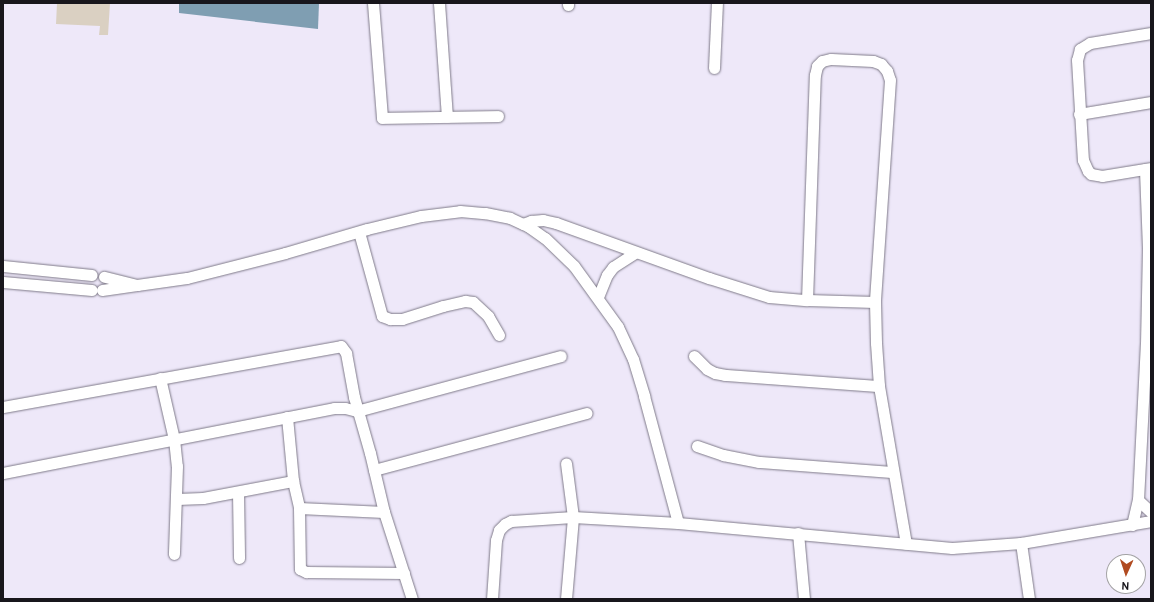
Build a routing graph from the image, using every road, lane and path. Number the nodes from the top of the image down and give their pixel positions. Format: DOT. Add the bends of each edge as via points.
graph roads {
  1 [pos="373,3"];
  2 [pos="439,3"];
  3 [pos="717,3"];
  4 [pos="1151,33"];
  5 [pos="714,68"];
  6 [pos="1151,102"];
  7 [pos="1079,114"];
  8 [pos="498,116"];
  9 [pos="447,117"];
  10 [pos="1148,168"];
  11 [pos="523,224"];
  12 [pos="359,232"];
  13 [pos="636,252"];
  14 [pos="3,266"];
  15 [pos="46,271"];
  16 [pos="92,275"];
  17 [pos="104,277"];
  18 [pos="3,282"];
  19 [pos="136,285"];
  20 [pos="44,286"];
  21 [pos="598,297"];
  22 [pos="807,300"];
  23 [pos="875,302"];
  24 [pos="499,335"];
  25 [pos="561,356"];
  26 [pos="694,356"];
  27 [pos="160,378"];
  28 [pos="879,386"];
  29 [pos="1148,402"];
  30 [pos="3,407"];
  31 [pos="357,411"];
  32 [pos="586,413"];
  33 [pos="287,417"];
  34 [pos="174,439"];
  35 [pos="697,446"];
  36 [pos="566,463"];
  37 [pos="374,470"];
  38 [pos="893,472"];
  39 [pos="3,473"];
  40 [pos="293,481"];
  41 [pos="238,492"];
  42 [pos="177,499"];
  43 [pos="1138,500"];
  44 [pos="299,508"];
  45 [pos="384,512"];
  46 [pos="1151,512"];
  47 [pos="573,517"];
  48 [pos="1151,521"];
  49 [pos="678,523"];
  50 [pos="1132,525"];
  51 [pos="798,533"];
  52 [pos="1022,543"];
  53 [pos="906,544"];
  54 [pos="174,554"];
  55 [pos="239,558"];
  56 [pos="404,573"];
  57 [pos="412,599"];
  58 [pos="492,599"];
  59 [pos="566,599"];
  60 [pos="804,599"];
  61 [pos="1029,599"];
  1 -- 9 [label="street" via="382,118"];
  2 -- 9 [label="street"];
  3 -- 5 [label="street"];
  4 -- 7 [label="street" via="1090,43 1080,49 1077,60"];
  6 -- 7 [label="street"];
  7 -- 10 [label="street" via="1084,166 1091,174 1102,176"];
  8 -- 9 [label="street"];
  10 -- 29 [label="street"];
  11 -- 12 [label="street" via="491,214 460,211 421,216"];
  11 -- 13 [label="street" via="543,220"];
  11 -- 21 [label="street" via="545,238 574,266"];
  12 -- 19 [label="street" via="187,278"];
  12 -- 24 [label="street" via="382,316 402,319 443,306 465,301 473,302 488,316"];
  13 -- 21 [label="street" via="613,267"];
  13 -- 22 [label="street" via="769,297"];
  14 -- 15 [label="street"];
  15 -- 16 [label="street"];
  15 -- 20 [label="street"];
  17 -- 19 [label="street"];
  18 -- 20 [label="street"];
  19 -- 20 [label="street" via="97,290"];
  21 -- 49 [label="street" via="618,327 633,359"];
  22 -- 23 [label="street"];
  22 -- 23 [label="street" via="815,75 817,66 822,61 832,59 873,61 882,64 890,80"];
  23 -- 28 [label="street"];
  25 -- 31 [label="street"];
  26 -- 28 [label="street" via="707,369 725,375"];
  27 -- 30 [label="street"];
  27 -- 31 [label="street" via="341,346 346,353"];
  27 -- 34 [label="street"];
  28 -- 38 [label="street"];
  29 -- 43 [label="street"];
  31 -- 33 [label="street" via="334,408"];
  31 -- 37 [label="street"];
  32 -- 37 [label="street"];
  33 -- 34 [label="street"];
  33 -- 40 [label="street"];
  34 -- 39 [label="street"];
  34 -- 42 [label="street"];
  35 -- 38 [label="street" via="723,455 759,462"];
  36 -- 47 [label="street"];
  37 -- 45 [label="street"];
  38 -- 53 [label="street"];
  40 -- 41 [label="street"];
  40 -- 44 [label="street"];
  41 -- 42 [label="street"];
  41 -- 55 [label="street"];
  42 -- 54 [label="street"];
  43 -- 46 [label="street"];
  43 -- 50 [label="street"];
  44 -- 45 [label="street"];
  44 -- 56 [label="street" via="300,569 306,572"];
  45 -- 56 [label="street"];
  47 -- 49 [label="street"];
  47 -- 58 [label="street" via="511,521 499,530"];
  47 -- 59 [label="street"];
  48 -- 50 [label="street"];
  49 -- 51 [label="street"];
  50 -- 52 [label="street"];
  51 -- 53 [label="street"];
  51 -- 60 [label="street"];
  52 -- 53 [label="street" via="952,548"];
  52 -- 61 [label="street"];
  56 -- 57 [label="street"];
}
